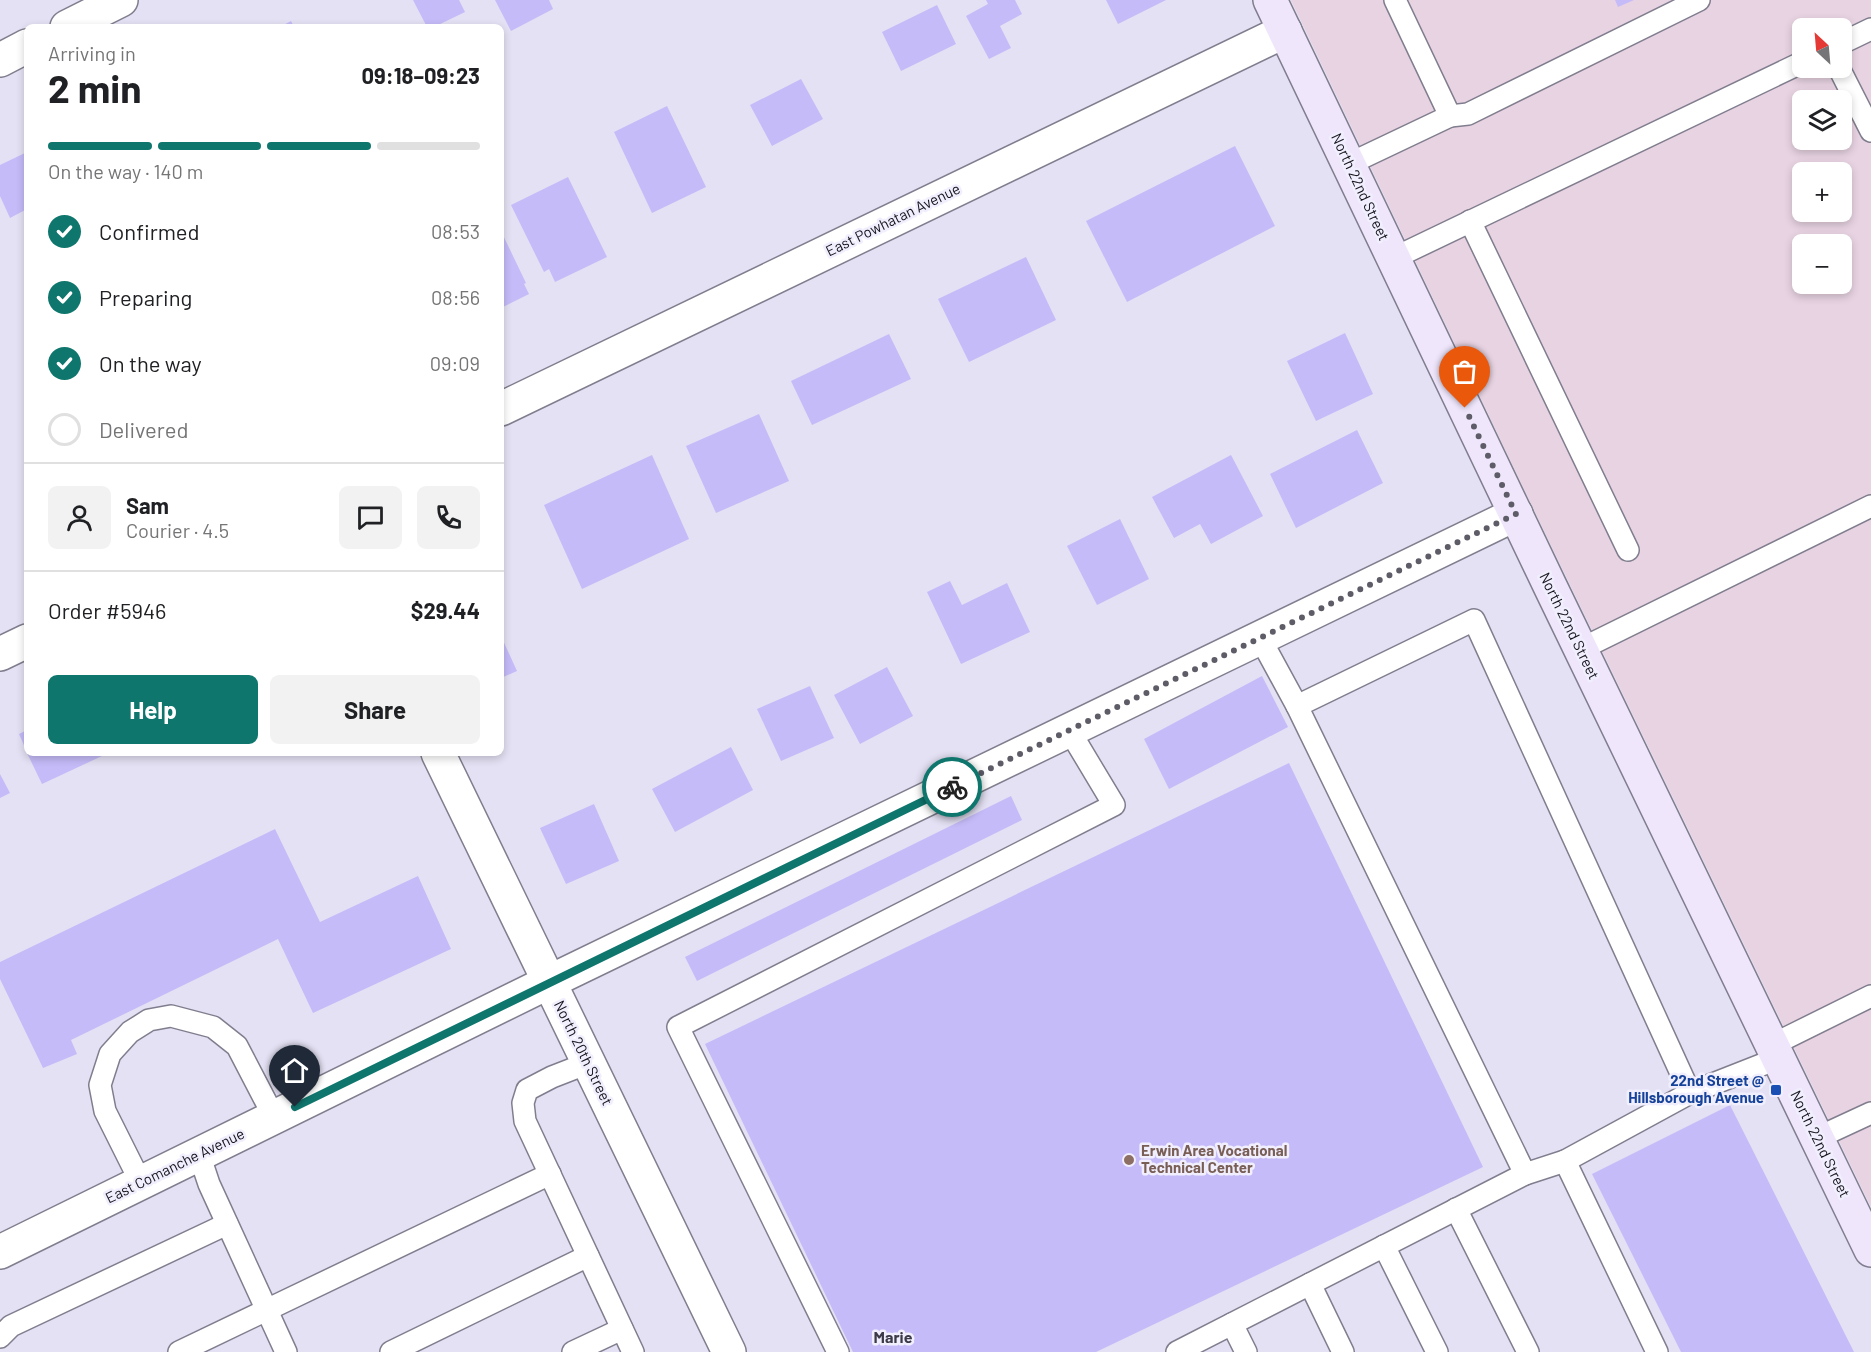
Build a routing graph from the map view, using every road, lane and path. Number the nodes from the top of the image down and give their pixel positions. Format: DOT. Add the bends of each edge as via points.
graph roads {
  1 [pos="121,0"];
  2 [pos="1270,0"];
  3 [pos="1395,0"];
  4 [pos="1699,0"];
  5 [pos="79,18"];
  6 [pos="1871,29"];
  7 [pos="1285,31"];
  8 [pos="1852,38"];
  9 [pos="24,48"];
  10 [pos="0,60"];
  11 [pos="1792,67"];
  12 [pos="1844,78"];
  13 [pos="1450,116"];
  14 [pos="1871,131"];
  15 [pos="1349,164"];
  16 [pos="1470,221"];
  17 [pos="1394,258"];
  18 [pos="504,408"];
  19 [pos="1871,506"];
  20 [pos="1516,514"];
  21 [pos="1628,550"];
  22 [pos="1260,638"];
  23 [pos="24,642"];
  24 [pos="1581,649"];
  25 [pos="0,654"];
  26 [pos="1297,706"];
  27 [pos="1069,730"];
  28 [pos="439,756"];
  29 [pos="549,982"];
  30 [pos="1871,996"];
  31 [pos="1775,1051"];
  32 [pos="588,1063"];
  33 [pos="1690,1093"];
  34 [pos="1871,1113"];
  35 [pos="274,1117"];
  36 [pos="1817,1138"];
  37 [pos="199,1154"];
  38 [pos="1565,1161"];
  39 [pos="550,1174"];
  40 [pos="1525,1174"];
  41 [pos="141,1183"];
  42 [pos="1456,1209"];
  43 [pos="227,1224"];
  44 [pos="1384,1246"];
  45 [pos="1871,1250"];
  46 [pos="0,1252"];
  47 [pos="588,1256"];
  48 [pos="1310,1284"];
  49 [pos="267,1310"];
  50 [pos="1232,1324"];
  51 [pos="622,1329"];
  52 [pos="0,1337"];
  53 [pos="179,1352"];
  54 [pos="286,1352"];
  55 [pos="391,1352"];
  56 [pos="573,1352"];
  57 [pos="633,1352"];
  58 [pos="729,1352"];
  59 [pos="838,1352"];
  60 [pos="1178,1352"];
  61 [pos="1246,1352"];
  62 [pos="1343,1352"];
  63 [pos="1437,1352"];
  64 [pos="1528,1352"];
  65 [pos="1657,1352"];
  1 -- 5 [label="street"];
  2 -- 7 [label="street, North 22nd Street"];
  3 -- 13 [label="lane"];
  4 -- 13 [label="lane" via="1468,114"];
  6 -- 8 [label="lane"];
  7 -- 15 [label="street, North 22nd Street"];
  7 -- 18 [label="street, East Powhatan Avenue"];
  9 -- 10 [label="street"];
  11 -- 16 [label="lane"];
  12 -- 14 [label="lane"];
  13 -- 15 [label="lane"];
  15 -- 17 [label="street, North 22nd Street"];
  16 -- 17 [label="lane"];
  16 -- 21 [label="lane"];
  17 -- 20 [label="street, North 22nd Street"];
  19 -- 24 [label="lane"];
  20 -- 22 [label="street, East Comanche Avenue"];
  20 -- 24 [label="street, North 22nd Street"];
  22 -- 26 [label="lane"];
  22 -- 27 [label="street, East Comanche Avenue"];
  23 -- 25 [label="street"];
  24 -- 31 [label="street, North 22nd Street"];
  26 -- 33 [label="lane" via="1474,620"];
  26 -- 40 [label="lane"];
  27 -- 29 [label="street, East Comanche Avenue"];
  27 -- 59 [label="lane" via="1114,805 678,1027"];
  28 -- 29 [label="street, North 20th Street"];
  29 -- 32 [label="street, North 20th Street"];
  29 -- 35 [label="street, East Comanche Avenue"];
  30 -- 31 [label="lane"];
  31 -- 33 [label="lane"];
  31 -- 36 [label="street, North 22nd Street"];
  32 -- 39 [label="lane" via="527,1090 523,1103 525,1121"];
  32 -- 58 [label="street, North 20th Street"];
  33 -- 38 [label="lane"];
  34 -- 36 [label="lane"];
  35 -- 37 [label="street, East Comanche Avenue"];
  35 -- 41 [label="lane" via="237,1046 213,1027 171,1016 149,1020 130,1032 110,1054 100,1085 105,1112"];
  36 -- 45 [label="street, North 22nd Street"];
  37 -- 41 [label="street, East Comanche Avenue"];
  37 -- 43 [label="lane"];
  38 -- 40 [label="lane"];
  38 -- 65 [label="lane"];
  39 -- 47 [label="lane"];
  39 -- 49 [label="lane"];
  40 -- 42 [label="lane"];
  41 -- 46 [label="street, East Comanche Avenue"];
  42 -- 44 [label="lane"];
  42 -- 64 [label="lane"];
  43 -- 49 [label="lane"];
  43 -- 52 [label="lane" via="11,1326"];
  44 -- 48 [label="lane"];
  44 -- 63 [label="lane"];
  47 -- 51 [label="lane"];
  47 -- 55 [label="lane"];
  48 -- 50 [label="lane"];
  48 -- 62 [label="lane"];
  49 -- 53 [label="lane"];
  49 -- 54 [label="lane"];
  50 -- 60 [label="lane"];
  50 -- 61 [label="lane"];
  51 -- 56 [label="lane"];
  51 -- 57 [label="lane"];
}
